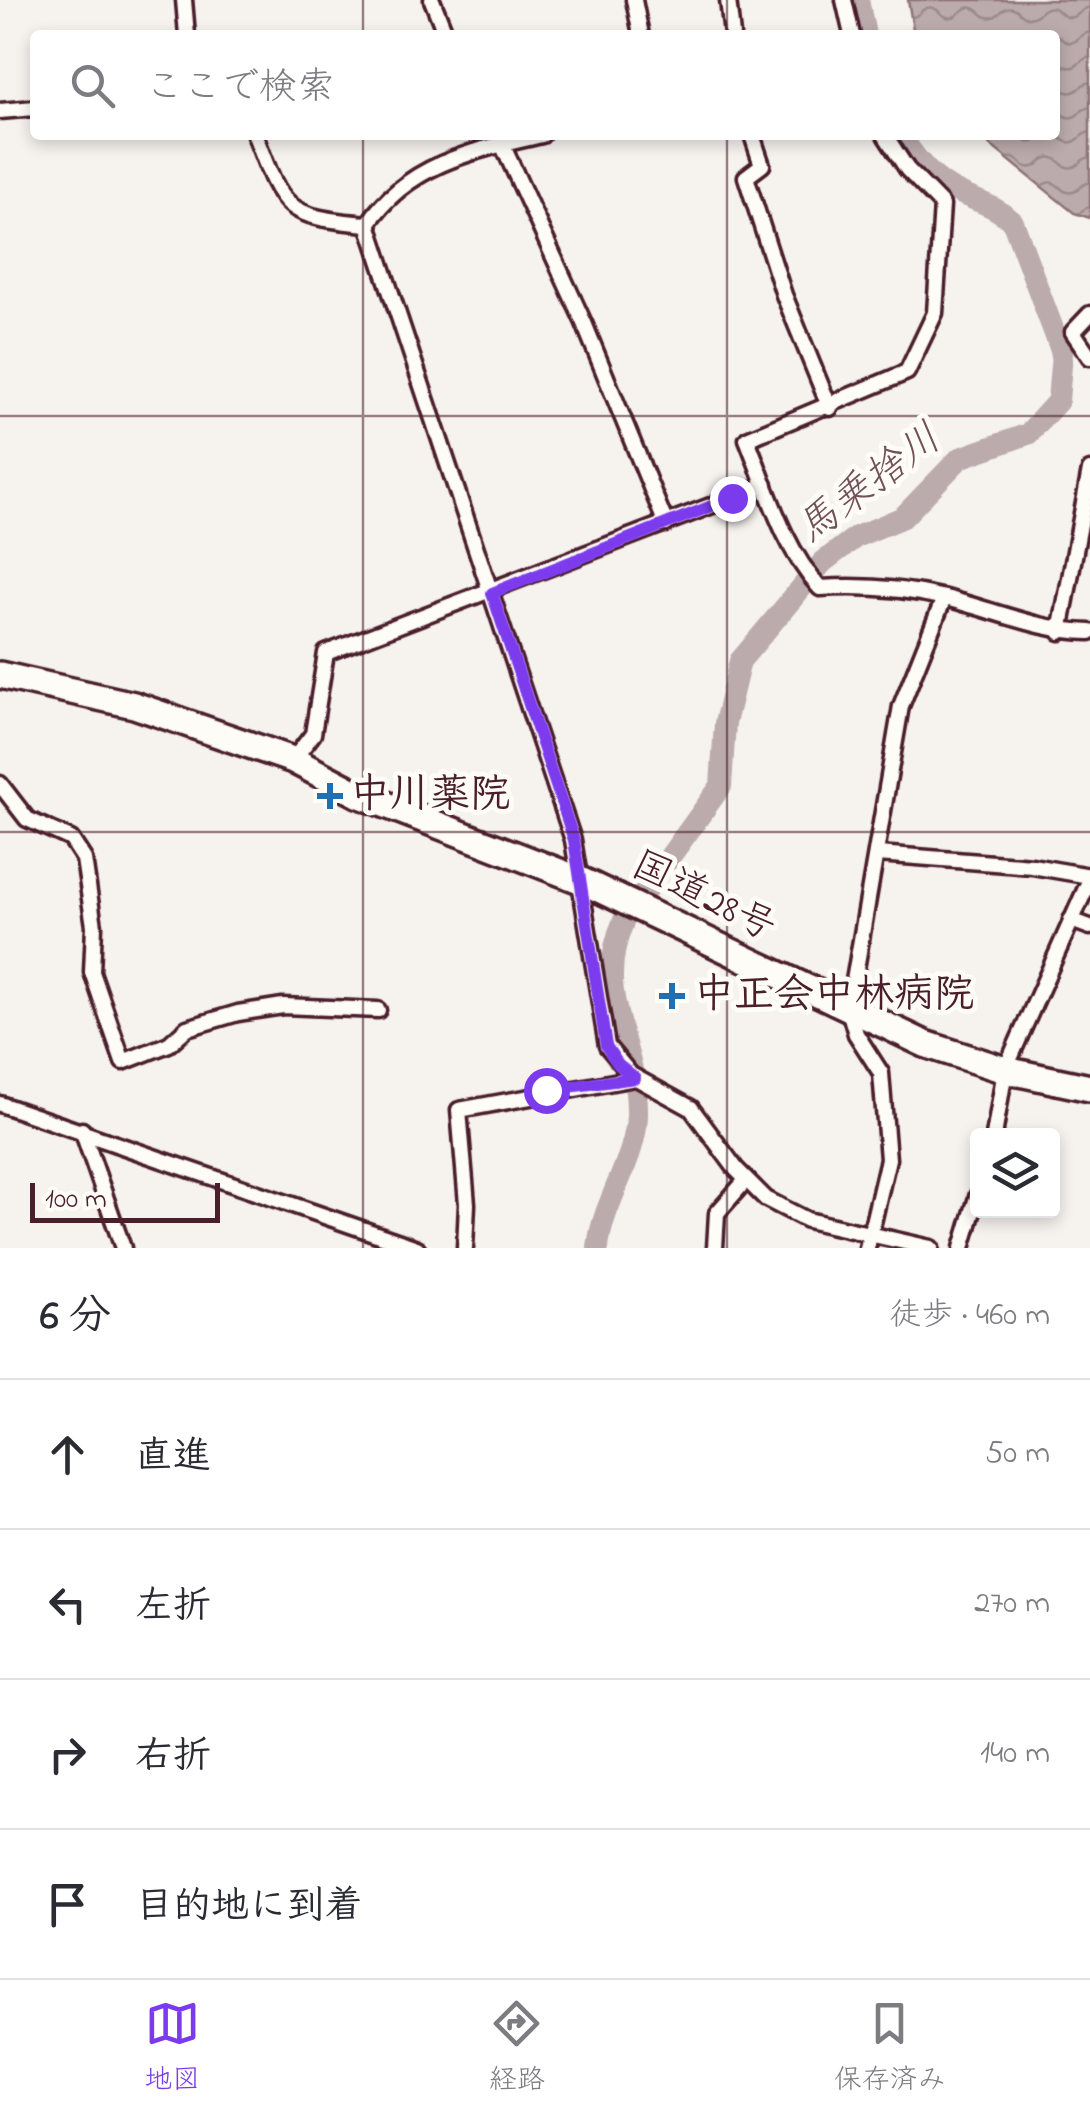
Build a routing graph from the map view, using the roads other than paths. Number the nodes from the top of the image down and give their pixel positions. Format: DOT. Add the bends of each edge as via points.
graph roads {
  1 [pos="184,0"];
  2 [pos="432,0"];
  3 [pos="634,0"];
  4 [pos="728,0"];
  5 [pos="844,0"];
  6 [pos="187,30"];
  7 [pos="444,30"];
  8 [pos="640,30"];
  9 [pos="731,30"];
  10 [pos="851,30"];
  11 [pos="30,108"];
  12 [pos="0,111"];
  13 [pos="257,140"];
  14 [pos="754,140"];
  15 [pos="887,140"];
  16 [pos="496,142"];
  17 [pos="368,224"];
  18 [pos="1090,314"];
  19 [pos="1090,357"];
  20 [pos="830,408"];
  21 [pos="1090,470"];
  22 [pos="765,485"];
  23 [pos="666,524"];
  24 [pos="492,593"];
  25 [pos="944,598"];
  26 [pos="1060,632"];
  27 [pos="1090,632"];
  28 [pos="0,675"];
  29 [pos="293,760"];
  30 [pos="0,784"];
  31 [pos="878,854"];
  32 [pos="1090,878"];
  33 [pos="580,880"];
  34 [pos="1071,920"];
  35 [pos="1090,927"];
  36 [pos="378,1010"];
  37 [pos="849,1010"];
  38 [pos="1005,1070"];
  39 [pos="635,1078"];
  40 [pos="1090,1088"];
  41 [pos="0,1104"];
  42 [pos="995,1128"];
  43 [pos="82,1130"];
  44 [pos="746,1180"];
  45 [pos="971,1218"];
  46 [pos="870,1242"];
  47 [pos="399,1246"];
  48 [pos="123,1248"];
  49 [pos="418,1248"];
  50 [pos="465,1248"];
  51 [pos="715,1248"];
  52 [pos="931,1248"];
  53 [pos="962,1248"];
  1 -- 6 [label="street"];
  2 -- 7 [label="street"];
  3 -- 8 [label="street"];
  4 -- 9 [label="street"];
  5 -- 10 [label="street"];
  11 -- 12 [label="street"];
  13 -- 17 [label="street" via="286,206"];
  14 -- 20 [label="street" via="762,165 746,177"];
  15 -- 20 [label="street" via="942,204 936,313 908,372"];
  16 -- 17 [label="street" via="421,172"];
  16 -- 23 [label="street" via="584,323"];
  17 -- 24 [label="street"];
  18 -- 19 [label="street" via="1073,332"];
  20 -- 22 [label="street" via="747,439"];
  21 -- 26 [label="street"];
  22 -- 23 [label="street"];
  22 -- 25 [label="street" via="802,568 820,588 874,585"];
  23 -- 24 [label="street"];
  24 -- 29 [label="street" via="326,653 313,734"];
  24 -- 33 [label="street" via="568,823"];
  25 -- 26 [label="street"];
  25 -- 31 [label="street" via="901,706"];
  26 -- 27 [label="street"];
  28 -- 29 [label="highway, 国道28号" via="134,705"];
  29 -- 33 [label="highway, 国道28号" via="358,794"];
  30 -- 36 [label="street" via="27,819 71,840 84,860 93,913 92,972 123,1062 169,1044 187,1028 238,1013 283,1006"];
  31 -- 32 [label="street" via="1032,866"];
  31 -- 37 [label="street"];
  32 -- 34 [label="street"];
  33 -- 37 [label="highway, 国道28号"];
  33 -- 39 [label="street" via="606,1046"];
  34 -- 35 [label="street"];
  34 -- 38 [label="street"];
  37 -- 38 [label="highway, 国道28号"];
  37 -- 46 [label="street" via="881,1073 888,1159"];
  38 -- 40 [label="highway, 国道28号"];
  38 -- 42 [label="street"];
  39 -- 44 [label="street" via="691,1108"];
  39 -- 50 [label="street" via="458,1110 468,1204"];
  41 -- 43 [label="street"];
  43 -- 47 [label="street"];
  43 -- 48 [label="street"];
  44 -- 46 [label="street" via="806,1220"];
  44 -- 51 [label="street" via="716,1212"];
  45 -- 53 [label="street"];
  46 -- 52 [label="street"];
  47 -- 49 [label="street"];
}
